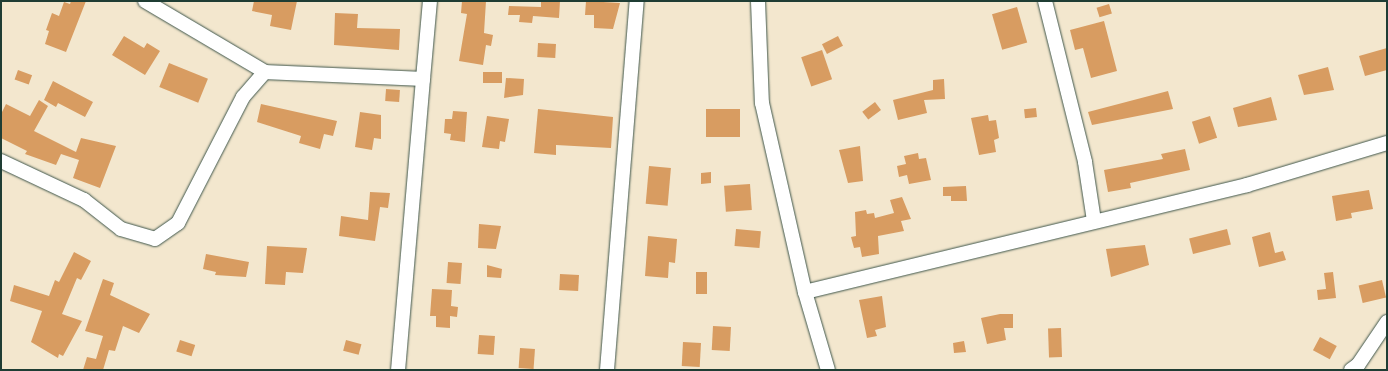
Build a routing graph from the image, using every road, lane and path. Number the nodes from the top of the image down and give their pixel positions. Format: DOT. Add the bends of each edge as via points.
graph roads {
  1 [pos="145,1"];
  2 [pos="430,1"];
  3 [pos="637,1"];
  4 [pos="758,1"];
  5 [pos="1045,1"];
  6 [pos="265,72"];
  7 [pos="423,79"];
  8 [pos="1387,143"];
  9 [pos="1,161"];
  10 [pos="1094,220"];
  11 [pos="805,292"];
  12 [pos="1387,322"];
  13 [pos="398,370"];
  14 [pos="607,370"];
  15 [pos="828,370"];
  16 [pos="1351,370"];
  1 -- 6 [label="street"];
  2 -- 7 [label="street"];
  3 -- 14 [label="street"];
  4 -- 11 [label="street" via="762,103"];
  5 -- 10 [label="street" via="1085,162"];
  6 -- 7 [label="street"];
  6 -- 9 [label="street" via="242,97 178,223 154,239 121,229 84,200"];
  7 -- 13 [label="street"];
  8 -- 10 [label="street" via="1247,185"];
  10 -- 11 [label="street"];
  11 -- 15 [label="street"];
  12 -- 16 [label="street" via="1358,365"];
}
